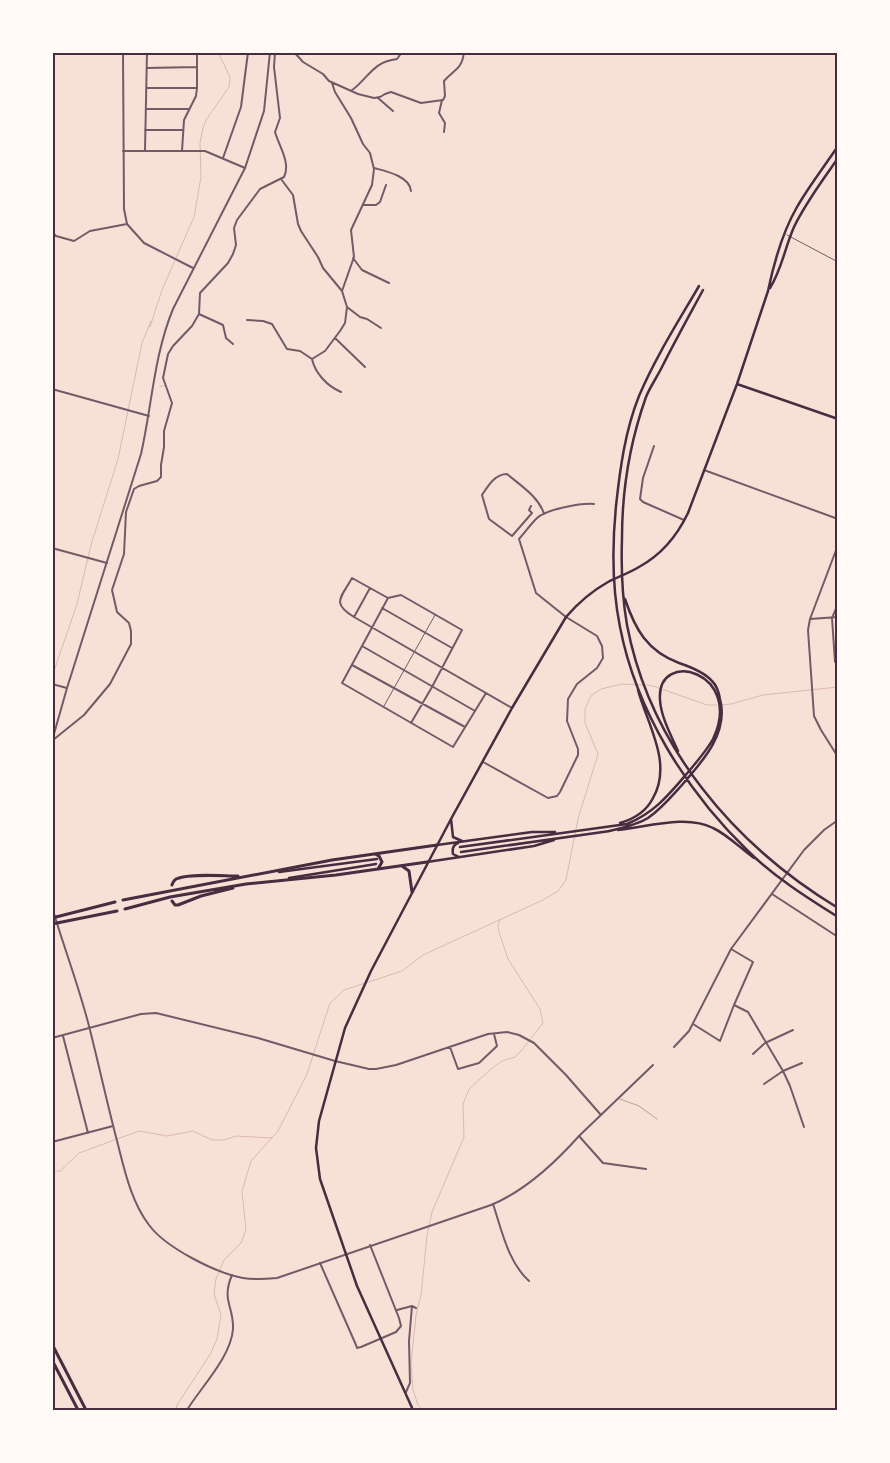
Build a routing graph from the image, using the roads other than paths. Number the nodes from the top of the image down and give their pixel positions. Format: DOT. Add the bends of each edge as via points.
graph roads {
  1 [pos="123,52"];
  2 [pos="146,52"];
  3 [pos="197,52"];
  4 [pos="248,52"];
  5 [pos="270,52"];
  6 [pos="275,52"];
  7 [pos="294,52"];
  8 [pos="402,52"];
  9 [pos="464,52"];
  10 [pos="197,67"];
  11 [pos="146,68"];
  12 [pos="332,83"];
  13 [pos="146,88"];
  14 [pos="197,88"];
  15 [pos="351,91"];
  16 [pos="378,98"];
  17 [pos="442,100"];
  18 [pos="146,109"];
  19 [pos="189,109"];
  20 [pos="393,111"];
  21 [pos="145,130"];
  22 [pos="183,130"];
  23 [pos="444,132"];
  24 [pos="838,146"];
  25 [pos="123,151"];
  26 [pos="146,151"];
  27 [pos="182,151"];
  28 [pos="223,158"];
  29 [pos="838,158"];
  30 [pos="245,168"];
  31 [pos="374,168"];
  32 [pos="281,178"];
  33 [pos="386,186"];
  34 [pos="411,191"];
  35 [pos="364,205"];
  36 [pos="127,224"];
  37 [pos="52,232"];
  38 [pos="787,235"];
  39 [pos="353,258"];
  40 [pos="838,262"];
  41 [pos="193,268"];
  42 [pos="389,283"];
  43 [pos="699,286"];
  44 [pos="703,290"];
  45 [pos="342,291"];
  46 [pos="768,291"];
  47 [pos="346,307"];
  48 [pos="199,314"];
  49 [pos="247,320"];
  50 [pos="381,328"];
  51 [pos="335,338"];
  52 [pos="233,344"];
  53 [pos="312,359"];
  54 [pos="365,368"];
  55 [pos="737,384"];
  56 [pos="52,389"];
  57 [pos="340,392"];
  58 [pos="149,416"];
  59 [pos="838,419"];
  60 [pos="653,448"];
  61 [pos="704,470"];
  62 [pos="594,504"];
  63 [pos="531,506"];
  64 [pos="544,514"];
  65 [pos="838,519"];
  66 [pos="684,520"];
  67 [pos="838,544"];
  68 [pos="52,548"];
  69 [pos="107,563"];
  70 [pos="370,588"];
  71 [pos="623,593"];
  72 [pos="388,598"];
  73 [pos="838,604"];
  74 [pos="382,608"];
  75 [pos="435,615"];
  76 [pos="354,617"];
  77 [pos="566,617"];
  78 [pos="838,617"];
  79 [pos="832,618"];
  80 [pos="810,619"];
  81 [pos="372,627"];
  82 [pos="426,633"];
  83 [pos="361,646"];
  84 [pos="452,648"];
  85 [pos="415,652"];
  86 [pos="838,661"];
  87 [pos="352,665"];
  88 [pos="442,668"];
  89 [pos="405,671"];
  90 [pos="52,684"];
  91 [pos="432,687"];
  92 [pos="67,688"];
  93 [pos="394,688"];
  94 [pos="486,693"];
  95 [pos="717,693"];
  96 [pos="642,702"];
  97 [pos="422,704"];
  98 [pos="384,706"];
  99 [pos="512,708"];
  100 [pos="474,711"];
  101 [pos="720,714"];
  102 [pos="411,723"];
  103 [pos="466,727"];
  104 [pos="53,741"];
  105 [pos="838,757"];
  106 [pos="483,762"];
  107 [pos="683,762"];
  108 [pos="451,819"];
  109 [pos="838,820"];
  110 [pos="609,826"];
  111 [pos="608,831"];
  112 [pos="564,832"];
  113 [pos="563,837"];
  114 [pos="462,842"];
  115 [pos="437,845"];
  116 [pos="460,847"];
  117 [pos="461,852"];
  118 [pos="747,852"];
  119 [pos="371,854"];
  120 [pos="459,857"];
  121 [pos="377,859"];
  122 [pos="427,862"];
  123 [pos="376,864"];
  124 [pos="401,866"];
  125 [pos="378,869"];
  126 [pos="279,872"];
  127 [pos="246,876"];
  128 [pos="280,880"];
  129 [pos="246,884"];
  130 [pos="172,885"];
  131 [pos="412,892"];
  132 [pos="772,894"];
  133 [pos="123,900"];
  134 [pos="172,901"];
  135 [pos="115,902"];
  136 [pos="52,907"];
  137 [pos="838,908"];
  138 [pos="125,909"];
  139 [pos="116,911"];
  140 [pos="838,917"];
  141 [pos="52,918"];
  142 [pos="52,924"];
  143 [pos="838,937"];
  144 [pos="731,949"];
  145 [pos="734,1004"];
  146 [pos="693,1024"];
  147 [pos="90,1027"];
  148 [pos="793,1030"];
  149 [pos="494,1033"];
  150 [pos="63,1036"];
  151 [pos="52,1038"];
  152 [pos="765,1044"];
  153 [pos="450,1047"];
  154 [pos="674,1047"];
  155 [pos="753,1054"];
  156 [pos="335,1061"];
  157 [pos="802,1063"];
  158 [pos="653,1066"];
  159 [pos="783,1071"];
  160 [pos="764,1084"];
  161 [pos="619,1098"];
  162 [pos="601,1115"];
  163 [pos="657,1120"];
  164 [pos="114,1126"];
  165 [pos="804,1126"];
  166 [pos="88,1133"];
  167 [pos="579,1136"];
  168 [pos="52,1142"];
  169 [pos="646,1169"];
  170 [pos="493,1204"];
  171 [pos="370,1245"];
  172 [pos="345,1253"];
  173 [pos="320,1263"];
  174 [pos="232,1275"];
  175 [pos="529,1281"];
  176 [pos="412,1306"];
  177 [pos="416,1308"];
  178 [pos="396,1310"];
  179 [pos="381,1339"];
  180 [pos="52,1344"];
  181 [pos="52,1360"];
  182 [pos="406,1392"];
  183 [pos="78,1410"];
  184 [pos="86,1410"];
  185 [pos="187,1410"];
  186 [pos="413,1410"];
  1 -- 25 [label="street"];
  2 -- 11 [label="street"];
  3 -- 10 [label="street"];
  4 -- 28 [label="street" via="241,107"];
  5 -- 30 [label="street" via="264,111"];
  6 -- 32 [label="street" via="280,118 275,132 287,167"];
  7 -- 12 [label="street"];
  8 -- 15 [label="street" via="397,59 386,60 369,72"];
  9 -- 17 [label="street" via="459,68 444,80 445,96"];
  10 -- 11 [label="street"];
  10 -- 14 [label="street"];
  11 -- 13 [label="street"];
  12 -- 15 [label="street"];
  12 -- 31 [label="street" via="370,153"];
  13 -- 14 [label="street"];
  13 -- 18 [label="street"];
  14 -- 19 [label="street"];
  15 -- 16 [label="street"];
  16 -- 17 [label="street" via="391,92 421,103"];
  16 -- 20 [label="street"];
  17 -- 23 [label="street" via="439,113 445,123"];
  18 -- 19 [label="street"];
  18 -- 21 [label="street"];
  19 -- 22 [label="street"];
  21 -- 22 [label="street"];
  21 -- 26 [label="street"];
  22 -- 27 [label="street"];
  24 -- 46 [label="main road" via="792,217"];
  25 -- 26 [label="street"];
  25 -- 36 [label="street"];
  26 -- 27 [label="street"];
  27 -- 28 [label="street" via="205,152"];
  28 -- 30 [label="street"];
  29 -- 46 [label="main road" via="800,215"];
  30 -- 41 [label="street"];
  31 -- 34 [label="street" via="402,179"];
  31 -- 35 [label="street" via="372,186"];
  32 -- 45 [label="street" via="293,195 298,224 304,237"];
  32 -- 48 [label="street" via="260,189 237,220 233,254 200,293"];
  33 -- 35 [label="street" via="380,202"];
  35 -- 39 [label="street" via="351,230"];
  36 -- 37 [label="street" via="90,231 74,241"];
  36 -- 41 [label="street" via="144,243"];
  38 -- 40 [label="street"];
  39 -- 42 [label="street" via="362,270"];
  39 -- 45 [label="street"];
  41 -- 58 [label="street" via="164,330"];
  43 -- 96 [label="main road" via="639,397 626,439 615,516 614,568 620,626"];
  44 -- 71 [label="main road" via="647,396 632,446 622,507"];
  45 -- 47 [label="street"];
  46 -- 55 [label="main road"];
  47 -- 50 [label="street"];
  47 -- 51 [label="street" via="345,323"];
  48 -- 52 [label="street" via="224,325 226,338"];
  48 -- 104 [label="street" via="173,346 165,364 163,378 172,403 164,431 161,476 157,481 134,489 126,512 124,554 112,590 117,612 128,623 131,644 110,684 84,715"];
  49 -- 53 [label="street" via="272,324 287,348"];
  51 -- 53 [label="street"];
  51 -- 54 [label="street"];
  53 -- 57 [label="street" via="314,368 333,389"];
  55 -- 59 [label="main road"];
  55 -- 61 [label="main road"];
  56 -- 58 [label="street"];
  58 -- 69 [label="street" via="141,454"];
  60 -- 66 [label="street" via="640,499"];
  61 -- 65 [label="street"];
  61 -- 66 [label="main road"];
  62 -- 64 [label="street"];
  63 -- 64 [label="street" via="529,510 532,513 512,536 489,519 482,495 492,481 507,474 531,495"];
  64 -- 77 [label="street" via="519,539 536,593"];
  66 -- 77 [label="main road" via="670,542 655,556 593,592"];
  67 -- 80 [label="street"];
  68 -- 69 [label="street"];
  69 -- 92 [label="street"];
  70 -- 72 [label="street"];
  70 -- 76 [label="street"];
  70 -- 76 [label="street" via="352,578 340,606"];
  71 -- 95 [label="main road" via="632,621 647,643 706,676"];
  71 -- 107 [label="main road" via="635,658 650,701"];
  72 -- 74 [label="street"];
  72 -- 75 [label="street" via="400,595"];
  73 -- 79 [label="street"];
  74 -- 81 [label="street"];
  74 -- 82 [label="street"];
  75 -- 82 [label="street"];
  75 -- 84 [label="street" via="462,630"];
  76 -- 81 [label="street"];
  77 -- 99 [label="main road"];
  77 -- 106 [label="street" via="597,636 602,646 602,658 597,668 577,684 568,699 567,721 578,755 564,786 557,796 544,797"];
  78 -- 79 [label="street"];
  79 -- 80 [label="street"];
  79 -- 86 [label="street" via="835,662"];
  80 -- 105 [label="street" via="814,716"];
  81 -- 83 [label="street"];
  81 -- 85 [label="street"];
  82 -- 84 [label="street"];
  82 -- 85 [label="street"];
  83 -- 87 [label="street"];
  83 -- 89 [label="street"];
  84 -- 88 [label="street"];
  85 -- 88 [label="street"];
  85 -- 89 [label="street"];
  87 -- 93 [label="street"];
  87 -- 98 [label="street" via="342,683"];
  88 -- 91 [label="street"];
  88 -- 94 [label="street"];
  89 -- 91 [label="street"];
  89 -- 93 [label="street"];
  90 -- 92 [label="street"];
  91 -- 97 [label="street"];
  91 -- 100 [label="street"];
  92 -- 104 [label="street"];
  93 -- 97 [label="street"];
  93 -- 98 [label="street"];
  94 -- 99 [label="street"];
  94 -- 100 [label="street"];
  95 -- 101 [label="main road"];
  95 -- 107 [label="main road" via="711,684 687,671 674,674 661,690 660,700 666,720"];
  96 -- 110 [label="main road" via="658,748 661,771 658,790 640,814"];
  96 -- 118 [label="main road" via="679,769"];
  97 -- 102 [label="street"];
  97 -- 103 [label="street"];
  98 -- 102 [label="street"];
  99 -- 106 [label="main road"];
  100 -- 103 [label="street"];
  101 -- 110 [label="main road" via="713,739 661,803 641,818"];
  101 -- 111 [label="main road" via="720,729 708,753 668,800 646,819"];
  102 -- 103 [label="street" via="453,747"];
  106 -- 108 [label="main road"];
  107 -- 137 [label="main road" via="718,810 752,845"];
  108 -- 114 [label="main road" via="453,837"];
  108 -- 115 [label="main road"];
  109 -- 132 [label="street" via="804,850"];
  110 -- 112 [label="main road"];
  111 -- 113 [label="main road"];
  111 -- 118 [label="main road" via="694,822 718,831"];
  112 -- 114 [label="main road" via="532,832"];
  112 -- 116 [label="main road"];
  113 -- 117 [label="main road"];
  113 -- 120 [label="main road" via="534,846"];
  114 -- 115 [label="main road"];
  114 -- 120 [label="main road" via="453,850"];
  115 -- 119 [label="highway"];
  115 -- 122 [label="main road"];
  118 -- 140 [label="main road"];
  119 -- 125 [label="highway" via="381,860"];
  119 -- 126 [label="highway"];
  120 -- 122 [label="main road"];
  121 -- 126 [label="main road"];
  122 -- 124 [label="highway"];
  122 -- 131 [label="main road"];
  123 -- 128 [label="main road"];
  124 -- 125 [label="highway"];
  124 -- 131 [label="highway" via="410,872"];
  125 -- 128 [label="highway"];
  126 -- 127 [label="highway"];
  127 -- 130 [label="highway" via="187,877 176,879"];
  127 -- 133 [label="highway"];
  128 -- 129 [label="highway"];
  129 -- 134 [label="highway" via="178,905"];
  129 -- 138 [label="highway" via="170,897"];
  131 -- 156 [label="main road" via="345,1028"];
  132 -- 143 [label="street"];
  132 -- 144 [label="street"];
  135 -- 141 [label="highway"];
  136 -- 147 [label="street"];
  139 -- 142 [label="highway"];
  144 -- 145 [label="street" via="752,962"];
  144 -- 146 [label="street"];
  145 -- 146 [label="street" via="720,1041"];
  145 -- 152 [label="street" via="748,1012"];
  146 -- 154 [label="street" via="685,1038"];
  147 -- 150 [label="street"];
  147 -- 156 [label="street" via="156,1013"];
  147 -- 164 [label="street"];
  148 -- 152 [label="street"];
  149 -- 153 [label="street"];
  149 -- 153 [label="street" via="497,1046 479,1063 458,1069"];
  149 -- 162 [label="street" via="507,1032 534,1043"];
  150 -- 151 [label="street"];
  150 -- 166 [label="street"];
  152 -- 155 [label="street"];
  152 -- 159 [label="street"];
  153 -- 156 [label="street" via="376,1069"];
  156 -- 172 [label="main road" via="319,1121 316,1148 318,1172"];
  157 -- 159 [label="street"];
  158 -- 161 [label="street"];
  159 -- 160 [label="street"];
  159 -- 165 [label="street"];
  161 -- 162 [label="street"];
  161 -- 163 [label="lane" via="639,1106"];
  162 -- 167 [label="street"];
  164 -- 166 [label="street"];
  164 -- 174 [label="street" via="133,1196 149,1225 180,1252"];
  166 -- 168 [label="street"];
  167 -- 169 [label="street" via="604,1162"];
  167 -- 170 [label="street" via="534,1179 513,1195"];
  170 -- 171 [label="street"];
  170 -- 175 [label="street" via="510,1255"];
  171 -- 172 [label="street"];
  171 -- 178 [label="street"];
  172 -- 173 [label="street"];
  172 -- 179 [label="main road"];
  173 -- 174 [label="street" via="277,1278 250,1279"];
  173 -- 179 [label="street" via="357,1348"];
  174 -- 185 [label="street" via="227,1286 233,1328 230,1342"];
  176 -- 177 [label="street"];
  176 -- 178 [label="street"];
  176 -- 182 [label="street" via="410,1383"];
  178 -- 179 [label="street" via="401,1326"];
  179 -- 182 [label="main road"];
  180 -- 184 [label="highway"];
  181 -- 183 [label="highway"];
  182 -- 186 [label="main road"];
}
